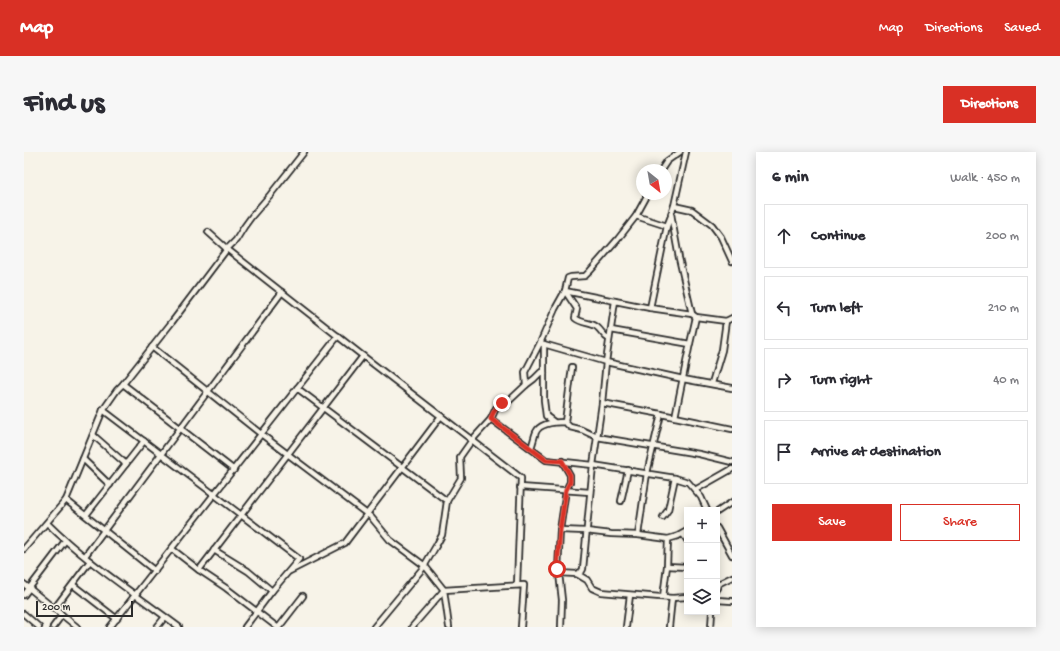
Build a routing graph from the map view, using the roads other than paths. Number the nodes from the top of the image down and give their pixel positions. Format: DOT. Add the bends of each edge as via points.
graph roads {
  1 [pos="304,152"];
  2 [pos="680,152"];
  3 [pos="686,152"];
  4 [pos="665,164"];
  5 [pos="645,200"];
  6 [pos="674,206"];
  7 [pos="671,214"];
  8 [pos="636,216"];
  9 [pos="668,226"];
  10 [pos="208,232"];
  11 [pos="227,249"];
  12 [pos="732,261"];
  13 [pos="565,291"];
  14 [pos="282,292"];
  15 [pos="615,301"];
  16 [pos="650,308"];
  17 [pos="694,316"];
  18 [pos="732,318"];
  19 [pos="726,321"];
  20 [pos="611,330"];
  21 [pos="338,336"];
  22 [pos="609,339"];
  23 [pos="542,343"];
  24 [pos="690,344"];
  25 [pos="152,347"];
  26 [pos="363,356"];
  27 [pos="606,362"];
  28 [pos="572,367"];
  29 [pos="544,373"];
  30 [pos="683,379"];
  31 [pos="712,383"];
  32 [pos="123,384"];
  33 [pos="526,385"];
  34 [pos="297,388"];
  35 [pos="732,388"];
  36 [pos="208,392"];
  37 [pos="602,404"];
  38 [pos="323,408"];
  39 [pos="103,410"];
  40 [pos="661,414"];
  41 [pos="441,416"];
  42 [pos="675,417"];
  43 [pos="491,419"];
  44 [pos="554,422"];
  45 [pos="565,422"];
  46 [pos="180,428"];
  47 [pos="732,429"];
  48 [pos="261,434"];
  49 [pos="93,435"];
  50 [pos="597,437"];
  51 [pos="472,440"];
  52 [pos="144,441"];
  53 [pos="654,447"];
  54 [pos="532,448"];
  55 [pos="161,454"];
  56 [pos="288,454"];
  57 [pos="83,458"];
  58 [pos="562,461"];
  59 [pos="732,462"];
  60 [pos="126,464"];
  61 [pos="593,465"];
  62 [pos="402,468"];
  63 [pos="732,469"];
  64 [pos="234,470"];
  65 [pos="628,470"];
  66 [pos="647,474"];
  67 [pos="675,478"];
  68 [pos="110,484"];
  69 [pos="520,487"];
  70 [pos="566,490"];
  71 [pos="695,490"];
  72 [pos="590,492"];
  73 [pos="214,495"];
  74 [pos="66,500"];
  75 [pos="447,501"];
  76 [pos="621,501"];
  77 [pos="732,503"];
  78 [pos="706,507"];
  79 [pos="720,510"];
  80 [pos="367,514"];
  81 [pos="86,515"];
  82 [pos="241,515"];
  83 [pos="664,517"];
  84 [pos="47,523"];
  85 [pos="104,530"];
  86 [pos="560,530"];
  87 [pos="586,531"];
  88 [pos="684,533"];
  89 [pos="720,533"];
  90 [pos="638,535"];
  91 [pos="668,539"];
  92 [pos="65,541"];
  93 [pos="24,549"];
  94 [pos="172,549"];
  95 [pos="214,550"];
  96 [pos="732,555"];
  97 [pos="85,556"];
  98 [pos="90,561"];
  99 [pos="425,566"];
  100 [pos="667,566"];
  101 [pos="684,567"];
  102 [pos="155,570"];
  103 [pos="199,570"];
  104 [pos="289,572"];
  105 [pos="559,573"];
  106 [pos="577,574"];
  107 [pos="732,577"];
  108 [pos="24,584"];
  109 [pos="73,585"];
  110 [pos="517,585"];
  111 [pos="720,585"];
  112 [pos="29,588"];
  113 [pos="444,590"];
  114 [pos="272,591"];
  115 [pos="24,595"];
  116 [pos="630,595"];
  117 [pos="135,596"];
  118 [pos="303,596"];
  119 [pos="663,597"];
  120 [pos="684,597"];
  121 [pos="672,598"];
  122 [pos="720,600"];
  123 [pos="732,601"];
  124 [pos="54,609"];
  125 [pos="256,612"];
  126 [pos="24,614"];
  127 [pos="62,615"];
  128 [pos="712,615"];
  129 [pos="165,617"];
  130 [pos="117,619"];
  131 [pos="40,627"];
  132 [pos="52,627"];
  133 [pos="77,627"];
  134 [pos="110,627"];
  135 [pos="157,627"];
  136 [pos="178,627"];
  137 [pos="245,627"];
  138 [pos="278,627"];
  139 [pos="374,627"];
  140 [pos="412,627"];
  141 [pos="449,627"];
  142 [pos="521,627"];
  143 [pos="561,627"];
  144 [pos="626,627"];
  145 [pos="669,627"];
  146 [pos="711,627"];
  1 -- 11 [label="street"];
  2 -- 4 [label="street"];
  3 -- 6 [label="street"];
  5 -- 8 [label="street"];
  6 -- 7 [label="street"];
  6 -- 12 [label="street" via="692,210 712,225"];
  7 -- 9 [label="street"];
  7 -- 17 [label="street"];
  8 -- 9 [label="street"];
  8 -- 13 [label="street" via="585,276 568,278"];
  9 -- 16 [label="street"];
  10 -- 11 [label="street"];
  11 -- 14 [label="street"];
  11 -- 25 [label="street"];
  13 -- 15 [label="street"];
  13 -- 22 [label="street" via="577,309 575,318 597,326"];
  13 -- 23 [label="street"];
  14 -- 21 [label="street"];
  14 -- 36 [label="street"];
  15 -- 16 [label="street"];
  15 -- 20 [label="street"];
  16 -- 17 [label="street"];
  17 -- 19 [label="street"];
  17 -- 24 [label="street"];
  18 -- 19 [label="street"];
  19 -- 31 [label="street" via="722,350"];
  20 -- 22 [label="street"];
  20 -- 24 [label="street"];
  21 -- 26 [label="street"];
  21 -- 34 [label="street"];
  22 -- 27 [label="street"];
  23 -- 27 [label="street"];
  23 -- 29 [label="street"];
  23 -- 33 [label="street" via="525,372"];
  24 -- 30 [label="street"];
  25 -- 32 [label="street"];
  25 -- 36 [label="street"];
  26 -- 38 [label="street"];
  26 -- 41 [label="street"];
  27 -- 30 [label="street"];
  27 -- 37 [label="street"];
  28 -- 45 [label="street"];
  29 -- 33 [label="street" via="541,372"];
  29 -- 44 [label="street" via="546,416"];
  30 -- 31 [label="street"];
  30 -- 42 [label="street"];
  31 -- 35 [label="street"];
  32 -- 39 [label="street"];
  32 -- 46 [label="street"];
  33 -- 43 [label="street" via="510,400 496,408"];
  34 -- 38 [label="street"];
  34 -- 48 [label="street"];
  36 -- 46 [label="street"];
  36 -- 48 [label="street"];
  37 -- 40 [label="street"];
  37 -- 50 [label="street"];
  38 -- 56 [label="street"];
  38 -- 62 [label="street"];
  39 -- 49 [label="street"];
  39 -- 52 [label="street"];
  40 -- 42 [label="street"];
  40 -- 53 [label="street"];
  41 -- 51 [label="street"];
  41 -- 62 [label="street"];
  42 -- 47 [label="street"];
  43 -- 51 [label="street"];
  43 -- 54 [label="street"];
  44 -- 45 [label="street"];
  44 -- 54 [label="street" via="536,431"];
  45 -- 50 [label="street" via="570,427"];
  46 -- 55 [label="street"];
  46 -- 64 [label="street"];
  48 -- 56 [label="street"];
  48 -- 64 [label="street"];
  49 -- 57 [label="street"];
  49 -- 60 [label="street"];
  50 -- 53 [label="street"];
  50 -- 61 [label="street"];
  51 -- 69 [label="street" via="521,478"];
  51 -- 75 [label="street" via="460,457 461,478"];
  52 -- 55 [label="street"];
  52 -- 60 [label="street"];
  53 -- 59 [label="street"];
  53 -- 66 [label="street"];
  54 -- 58 [label="street" via="546,460"];
  55 -- 73 [label="street"];
  55 -- 85 [label="street"];
  56 -- 80 [label="street"];
  56 -- 82 [label="street"];
  57 -- 68 [label="street"];
  57 -- 74 [label="street"];
  58 -- 61 [label="street"];
  58 -- 70 [label="street" via="570,475"];
  60 -- 68 [label="street"];
  61 -- 65 [label="street"];
  61 -- 72 [label="street"];
  62 -- 75 [label="street"];
  62 -- 80 [label="street"];
  63 -- 71 [label="street"];
  64 -- 73 [label="street"];
  65 -- 66 [label="street"];
  65 -- 76 [label="street"];
  66 -- 67 [label="street"];
  66 -- 90 [label="street"];
  67 -- 71 [label="street" via="688,482"];
  67 -- 83 [label="street"];
  68 -- 81 [label="street"];
  69 -- 70 [label="street"];
  69 -- 110 [label="street"];
  70 -- 72 [label="street"];
  70 -- 86 [label="street"];
  71 -- 78 [label="street"];
  72 -- 87 [label="street"];
  73 -- 82 [label="street"];
  73 -- 94 [label="street"];
  74 -- 81 [label="street"];
  74 -- 84 [label="street"];
  75 -- 99 [label="street" via="442,535"];
  77 -- 79 [label="street"];
  80 -- 99 [label="street" via="390,540"];
  80 -- 104 [label="street" via="345,543"];
  81 -- 85 [label="street"];
  82 -- 95 [label="street"];
  82 -- 104 [label="street" via="299,559"];
  84 -- 92 [label="street"];
  84 -- 93 [label="street"];
  85 -- 97 [label="street"];
  85 -- 102 [label="street"];
  86 -- 87 [label="street"];
  86 -- 105 [label="street" via="557,569"];
  87 -- 90 [label="street"];
  87 -- 106 [label="street" via="583,569"];
  88 -- 91 [label="street"];
  89 -- 96 [label="street"];
  90 -- 91 [label="street"];
  91 -- 100 [label="street"];
  92 -- 97 [label="street"];
  92 -- 112 [label="street"];
  94 -- 102 [label="street"];
  94 -- 103 [label="street"];
  95 -- 103 [label="street"];
  95 -- 114 [label="street"];
  97 -- 98 [label="street"];
  98 -- 109 [label="street"];
  98 -- 117 [label="street"];
  99 -- 113 [label="street"];
  99 -- 139 [label="street"];
  100 -- 101 [label="street"];
  100 -- 119 [label="street"];
  102 -- 117 [label="street"];
  103 -- 125 [label="street"];
  104 -- 114 [label="street"];
  105 -- 106 [label="street"];
  105 -- 143 [label="street"];
  106 -- 116 [label="street" via="586,578 591,587 601,592"];
  107 -- 111 [label="street"];
  108 -- 112 [label="street"];
  109 -- 124 [label="street"];
  109 -- 130 [label="street"];
  110 -- 113 [label="street"];
  110 -- 142 [label="street" via="524,585"];
  112 -- 115 [label="street"];
  112 -- 124 [label="street"];
  113 -- 140 [label="street"];
  113 -- 141 [label="street"];
  114 -- 125 [label="street"];
  116 -- 119 [label="street"];
  116 -- 144 [label="street"];
  117 -- 129 [label="street"];
  117 -- 130 [label="street"];
  118 -- 138 [label="street"];
  119 -- 121 [label="street"];
  120 -- 121 [label="street"];
  121 -- 145 [label="street"];
  122 -- 123 [label="street"];
  124 -- 127 [label="street"];
  125 -- 137 [label="street"];
  125 -- 138 [label="street"];
  126 -- 131 [label="street"];
  127 -- 132 [label="street"];
  127 -- 133 [label="street"];
  128 -- 146 [label="street"];
  129 -- 135 [label="street"];
  129 -- 136 [label="street"];
  130 -- 134 [label="street"];
}
